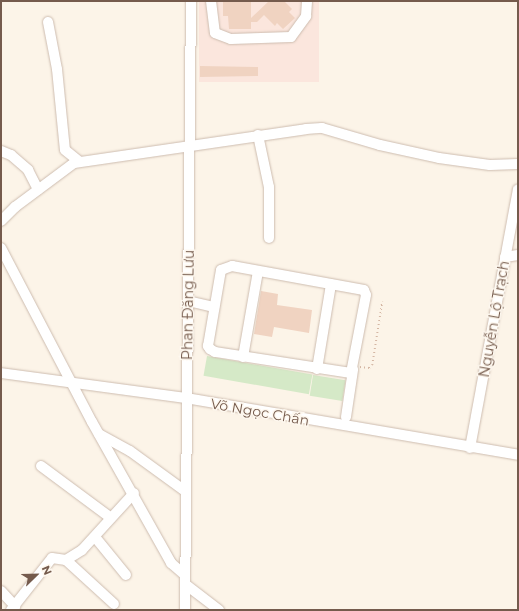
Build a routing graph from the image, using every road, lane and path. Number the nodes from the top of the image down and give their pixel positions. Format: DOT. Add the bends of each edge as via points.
graph roads {
  1 [pos="191,1"];
  2 [pos="211,1"];
  3 [pos="307,1"];
  4 [pos="48,22"];
  5 [pos="258,135"];
  6 [pos="190,147"];
  7 [pos="1,151"];
  8 [pos="80,162"];
  9 [pos="518,164"];
  10 [pos="518,189"];
  11 [pos="38,190"];
  12 [pos="1,221"];
  13 [pos="269,238"];
  14 [pos="1,248"];
  15 [pos="518,254"];
  16 [pos="504,257"];
  17 [pos="258,271"];
  18 [pos="330,284"];
  19 [pos="188,300"];
  20 [pos="382,302"];
  21 [pos="214,307"];
  22 [pos="243,357"];
  23 [pos="353,368"];
  24 [pos="317,369"];
  25 [pos="1,373"];
  26 [pos="74,385"];
  27 [pos="186,398"];
  28 [pos="346,417"];
  29 [pos="98,434"];
  30 [pos="470,448"];
  31 [pos="518,455"];
  32 [pos="40,466"];
  33 [pos="186,491"];
  34 [pos="134,492"];
  35 [pos="111,518"];
  36 [pos="94,537"];
  37 [pos="66,560"];
  38 [pos="126,575"];
  39 [pos="185,580"];
  40 [pos="1,591"];
  41 [pos="114,604"];
  42 [pos="13,608"];
  43 [pos="186,610"];
  44 [pos="219,610"];
  1 -- 6 [label="street, Phan Đăng Lưu"];
  2 -- 3 [label="street" via="215,32 231,39 291,37 306,16"];
  4 -- 8 [label="street" via="57,70 64,150"];
  5 -- 6 [label="street"];
  5 -- 9 [label="street" via="322,128 380,146 439,158 490,165"];
  5 -- 13 [label="street" via="269,187"];
  6 -- 8 [label="street"];
  6 -- 19 [label="street, Phan Đăng Lưu"];
  7 -- 11 [label="street" via="11,155 28,170"];
  8 -- 11 [label="street" via="74,163"];
  10 -- 16 [label="street, Nguyễn Lộ Trạch"];
  11 -- 12 [label="street"];
  14 -- 26 [label="street"];
  15 -- 16 [label="street"];
  16 -- 30 [label="street, Nguyễn Lộ Trạch"];
  17 -- 18 [label="street"];
  17 -- 21 [label="street" via="232,266 221,270"];
  17 -- 22 [label="street"];
  18 -- 23 [label="street" via="364,290 366,295"];
  18 -- 24 [label="street"];
  19 -- 21 [label="street"];
  19 -- 27 [label="street, Phan Đăng Lưu"];
  20 -- 23 [label="path" via="372,365 369,368"];
  21 -- 22 [label="street" via="208,346 210,349"];
  22 -- 24 [label="street"];
  23 -- 24 [label="street" via="348,374"];
  23 -- 28 [label="street"];
  25 -- 26 [label="street, Võ Ngọc Chấn"];
  26 -- 27 [label="street, Võ Ngọc Chấn"];
  26 -- 29 [label="street"];
  27 -- 30 [label="street, Võ Ngọc Chấn"];
  27 -- 33 [label="street, Phan Đăng Lưu"];
  29 -- 33 [label="street" via="130,450"];
  29 -- 34 [label="street"];
  30 -- 31 [label="street, Võ Ngọc Chấn"];
  32 -- 35 [label="street"];
  33 -- 39 [label="street, Phan Đăng Lưu"];
  34 -- 35 [label="street"];
  34 -- 39 [label="street" via="171,563"];
  35 -- 36 [label="street"];
  36 -- 37 [label="street" via="82,550"];
  36 -- 38 [label="street"];
  37 -- 41 [label="street"];
  37 -- 42 [label="street" via="52,558"];
  39 -- 43 [label="street, Phan Đăng Lưu"];
  39 -- 44 [label="street"];
  40 -- 42 [label="street"];
}
